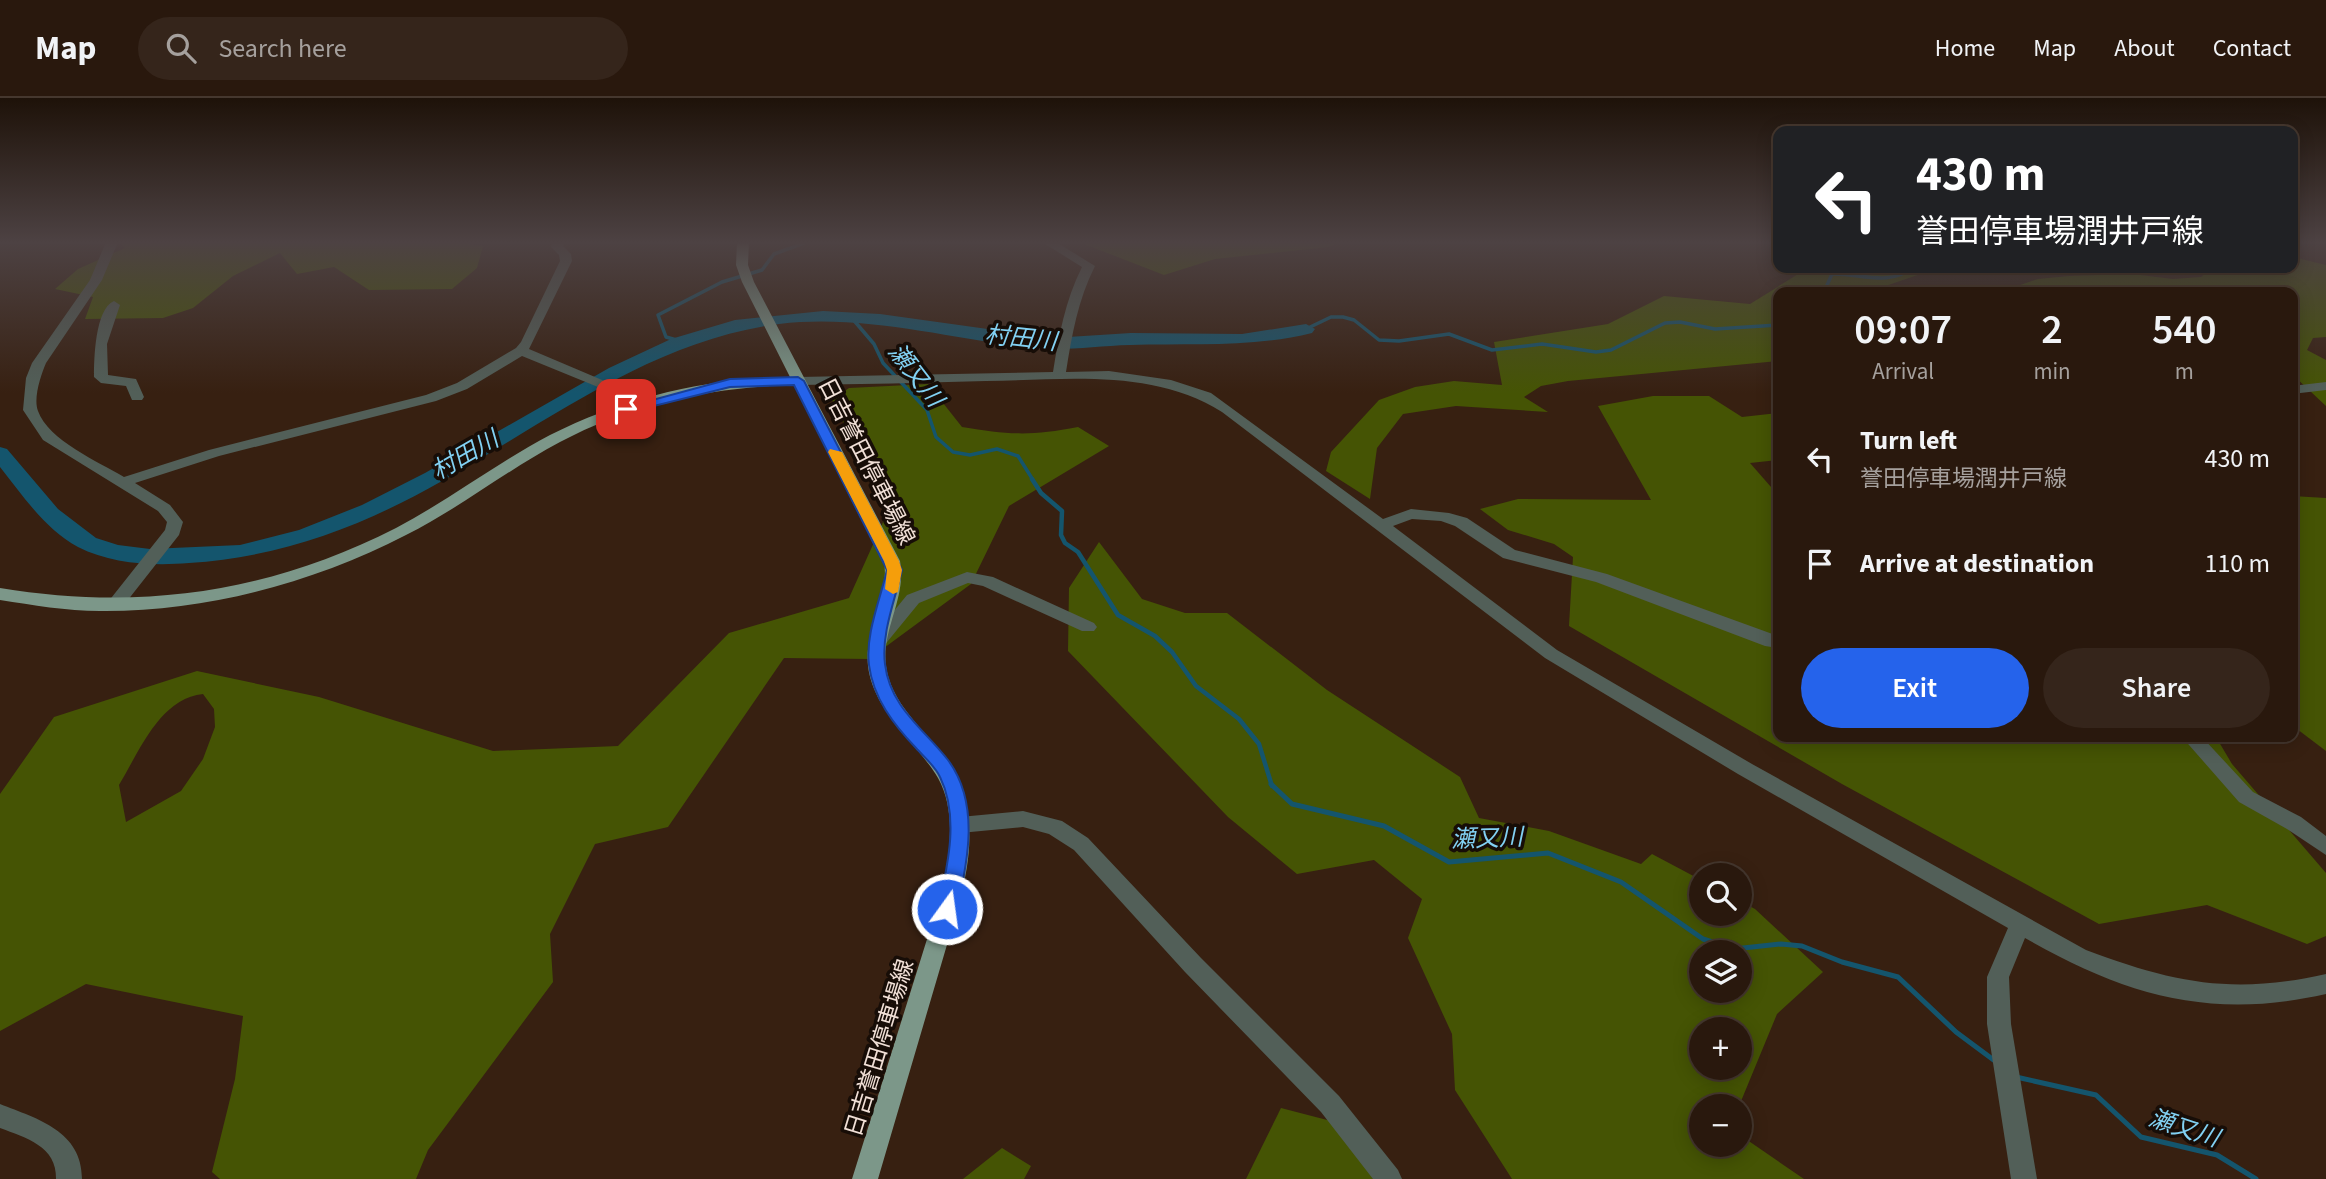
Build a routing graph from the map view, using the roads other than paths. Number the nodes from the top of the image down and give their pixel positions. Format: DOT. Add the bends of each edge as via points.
graph roads {
  1 [pos="87,292"];
  2 [pos="552,292"];
  3 [pos="754,292"];
  4 [pos="1076,292"];
  5 [pos="114,306"];
  6 [pos="521,351"];
  7 [pos="1059,375"];
  8 [pos="798,381"];
  9 [pos="2326,386"];
  10 [pos="2298,389"];
  11 [pos="137,397"];
  12 [pos="647,402"];
  13 [pos="120,483"];
  14 [pos="1381,525"];
  15 [pos="0,594"];
  16 [pos="114,606"];
  17 [pos="1088,627"];
  18 [pos="1773,641"];
  19 [pos="877,643"];
  20 [pos="2196,742"];
  21 [pos="960,825"];
  22 [pos="2326,847"];
  23 [pos="2020,925"];
  24 [pos="2326,984"];
  25 [pos="0,1116"];
  26 [pos="69,1179"];
  27 [pos="865,1179"];
  28 [pos="1389,1179"];
  29 [pos="2024,1179"];
  1 -- 13 [label="street" via="39,363 30,410 48,437"];
  2 -- 6 [label="street"];
  3 -- 8 [label="main road, 日吉誉田停車場線"];
  4 -- 7 [label="street"];
  5 -- 11 [label="street" via="100,344 101,377 131,382"];
  6 -- 12 [label="street"];
  6 -- 13 [label="street" via="462,386 431,398 214,453"];
  7 -- 8 [label="street"];
  7 -- 14 [label="street" via="1152,379 1206,396"];
  8 -- 12 [label="main road" via="730,383"];
  8 -- 19 [label="main road, 日吉誉田停車場線" via="895,570"];
  9 -- 10 [label="street"];
  12 -- 16 [label="main road" via="554,439 427,517 342,558 272,581 211,594"];
  13 -- 16 [label="street" via="171,513 175,522 173,531"];
  14 -- 18 [label="street" via="1411,514 1443,516 1461,522 1509,554 1601,578"];
  14 -- 23 [label="street" via="1551,654"];
  15 -- 16 [label="main road"];
  17 -- 19 [label="street" via="987,581 967,577 913,599"];
  19 -- 21 [label="main road, 日吉誉田停車場線" via="884,694 949,776"];
  20 -- 22 [label="street" via="2246,797"];
  21 -- 27 [label="main road, 日吉誉田停車場線" via="960,854 947,909"];
  21 -- 28 [label="street" via="1023,819 1055,827 1081,844 1330,1104"];
  23 -- 24 [label="street" via="2090,962 2137,980 2199,995 2286,995"];
  23 -- 29 [label="street" via="1998,977 1998,1024"];
  25 -- 26 [label="street" via="58,1144 71,1165"];
}
